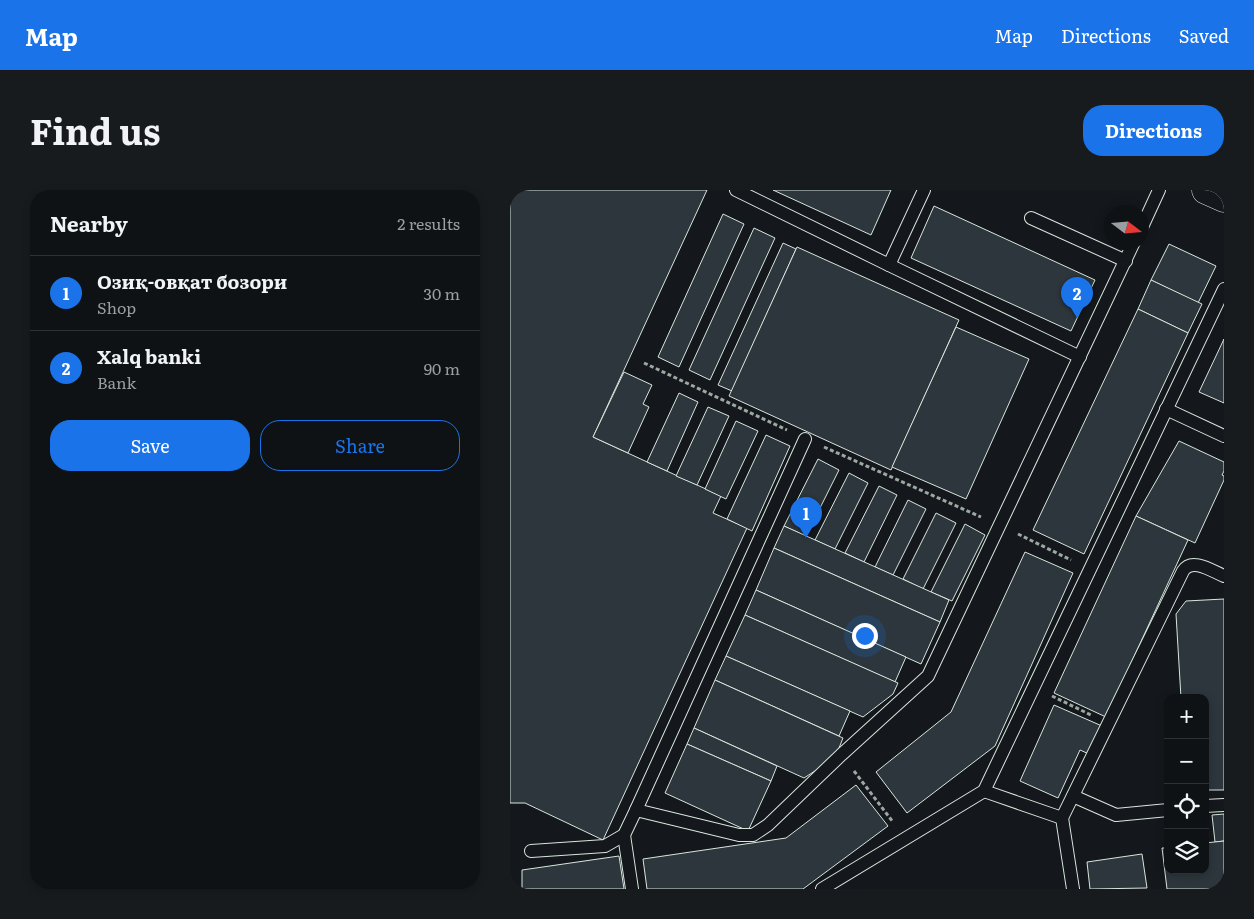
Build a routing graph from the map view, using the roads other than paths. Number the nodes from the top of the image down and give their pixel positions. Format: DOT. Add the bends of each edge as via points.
graph roads {
  1 [pos="736,190"];
  2 [pos="924,190"];
  3 [pos="1159,190"];
  4 [pos="1206,190"];
  5 [pos="1224,198"];
  6 [pos="1149,212"];
  7 [pos="1031,218"];
  8 [pos="1131,250"];
  9 [pos="1126,261"];
  10 [pos="889,265"];
  11 [pos="1223,294"];
  12 [pos="1080,357"];
  13 [pos="1166,409"];
  14 [pos="1224,436"];
  15 [pos="805,438"];
  16 [pos="1224,576"];
  17 [pos="984,790"];
  18 [pos="1073,796"];
  19 [pos="1224,804"];
  20 [pos="1209,806"];
  21 [pos="636,810"];
  22 [pos="1164,810"];
  23 [pos="1062,818"];
  24 [pos="624,835"];
  25 [pos="531,852"];
  26 [pos="632,889"];
  27 [pos="822,889"];
  28 [pos="1073,889"];
  1 -- 10 [label="lane"];
  2 -- 10 [label="lane"];
  3 -- 6 [label="lane"];
  4 -- 5 [label="main road"];
  7 -- 9 [label="lane"];
  8 -- 9 [label="lane"];
  9 -- 12 [label="lane"];
  10 -- 12 [label="lane"];
  11 -- 13 [label="lane"];
  12 -- 21 [label="lane" via="928,676 768,825 753,835 738,835"];
  13 -- 14 [label="lane"];
  13 -- 17 [label="lane"];
  15 -- 21 [label="lane"];
  16 -- 18 [label="lane" via="1195,564 1185,567"];
  17 -- 23 [label="lane"];
  17 -- 27 [label="lane"];
  18 -- 22 [label="lane" via="1116,815"];
  18 -- 23 [label="lane"];
  19 -- 20 [label="lane"];
  21 -- 24 [label="lane"];
  23 -- 28 [label="lane"];
  24 -- 25 [label="lane" via="605,846"];
  24 -- 26 [label="lane"];
}
